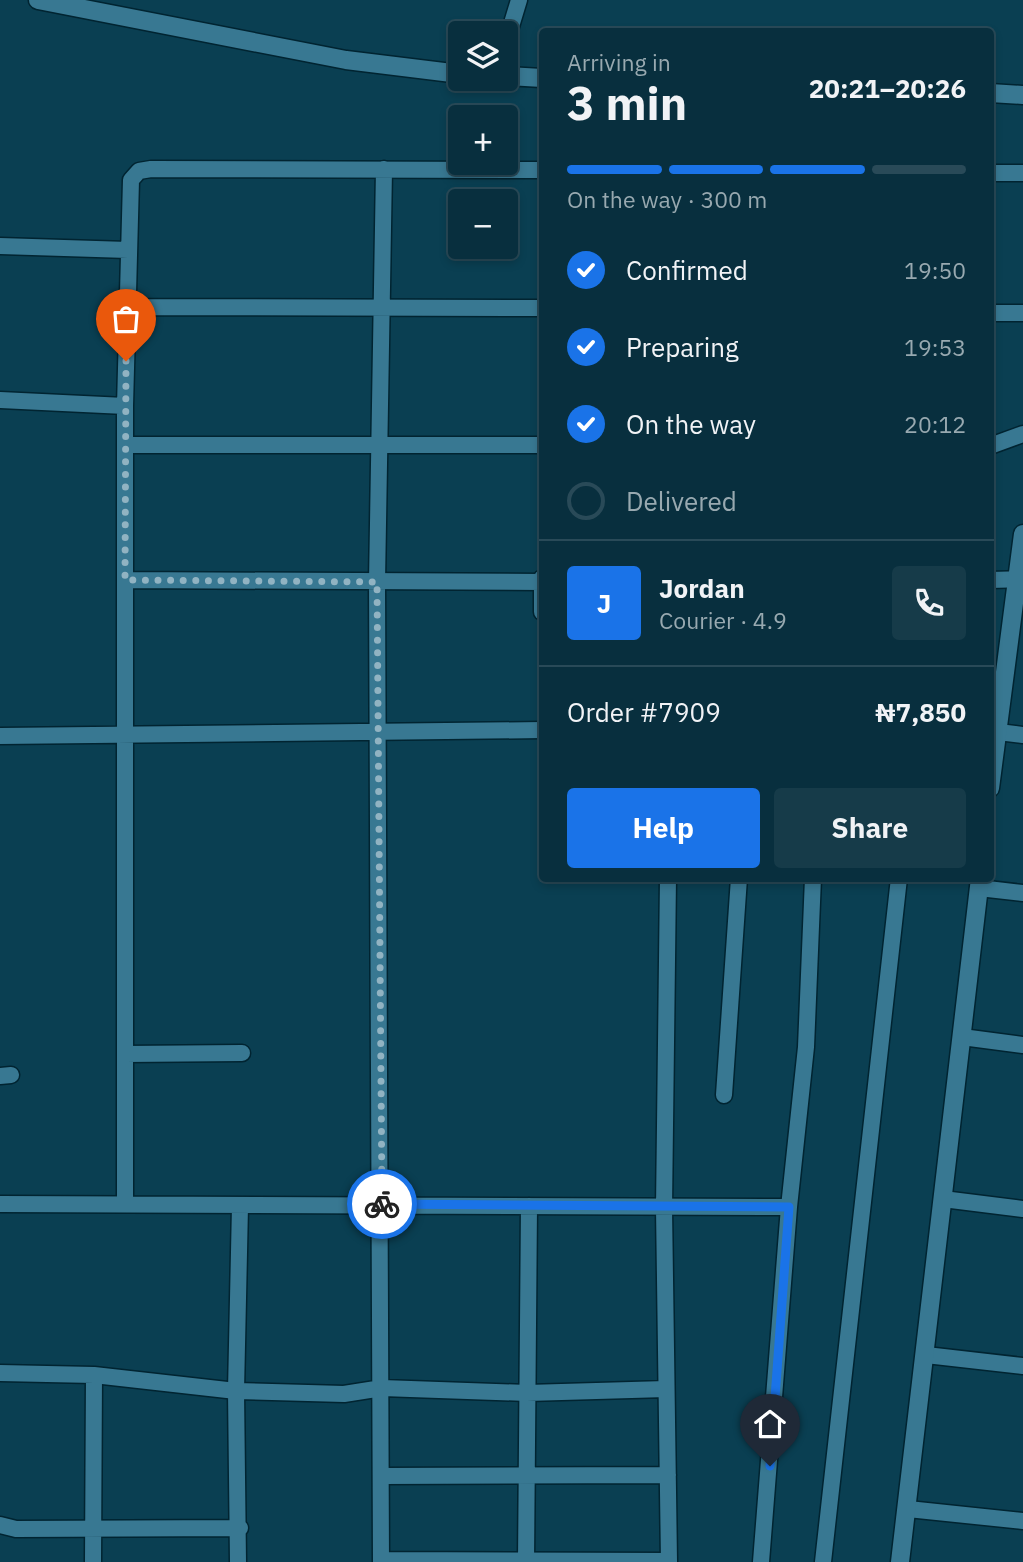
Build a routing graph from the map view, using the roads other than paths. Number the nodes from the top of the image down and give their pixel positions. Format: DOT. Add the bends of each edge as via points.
graph roads {
  1 [pos="38,0"];
  2 [pos="519,0"];
  3 [pos="513,21"];
  4 [pos="448,73"];
  5 [pos="518,77"];
  6 [pos="539,78"];
  7 [pos="994,93"];
  8 [pos="1023,95"];
  9 [pos="384,169"];
  10 [pos="539,170"];
  11 [pos="994,173"];
  12 [pos="1023,173"];
  13 [pos="0,246"];
  14 [pos="128,250"];
  15 [pos="382,305"];
  16 [pos="127,307"];
  17 [pos="539,307"];
  18 [pos="994,313"];
  19 [pos="1023,313"];
  20 [pos="0,400"];
  21 [pos="125,406"];
  22 [pos="1023,435"];
  23 [pos="125,445"];
  24 [pos="539,445"];
  25 [pos="994,445"];
  26 [pos="380,447"];
  27 [pos="1023,534"];
  28 [pos="1020,579"];
  29 [pos="125,580"];
  30 [pos="539,580"];
  31 [pos="994,580"];
  32 [pos="377,582"];
  33 [pos="539,730"];
  34 [pos="994,731"];
  35 [pos="379,732"];
  36 [pos="125,733"];
  37 [pos="1023,735"];
  38 [pos="0,736"];
  39 [pos="668,882"];
  40 [pos="739,882"];
  41 [pos="813,882"];
  42 [pos="899,882"];
  43 [pos="980,883"];
  44 [pos="1023,893"];
  45 [pos="962,1037"];
  46 [pos="1023,1045"];
  47 [pos="242,1053"];
  48 [pos="125,1054"];
  49 [pos="724,1095"];
  50 [pos="943,1199"];
  51 [pos="0,1204"];
  52 [pos="125,1204"];
  53 [pos="381,1204"];
  54 [pos="240,1206"];
  55 [pos="529,1206"];
  56 [pos="789,1207"];
  57 [pos="664,1208"];
  58 [pos="1023,1209"];
  59 [pos="926,1355"];
  60 [pos="1023,1366"];
  61 [pos="0,1373"];
  62 [pos="94,1375"];
  63 [pos="382,1388"];
  64 [pos="666,1389"];
  65 [pos="236,1391"];
  66 [pos="527,1393"];
  67 [pos="527,1474"];
  68 [pos="668,1475"];
  69 [pos="382,1476"];
  70 [pos="908,1509"];
  71 [pos="1023,1521"];
  72 [pos="0,1525"];
  73 [pos="240,1528"];
  74 [pos="93,1529"];
  75 [pos="381,1561"];
  76 [pos="526,1561"];
  77 [pos="93,1562"];
  78 [pos="238,1562"];
  79 [pos="669,1562"];
  80 [pos="761,1562"];
  81 [pos="823,1562"];
  82 [pos="900,1562"];
  1 -- 4 [label="street" via="346,60"];
  2 -- 3 [label="street"];
  5 -- 6 [label="street"];
  7 -- 8 [label="street"];
  9 -- 10 [label="street"];
  9 -- 14 [label="street" via="139,171 131,180"];
  9 -- 15 [label="street"];
  11 -- 12 [label="street"];
  13 -- 14 [label="street"];
  14 -- 16 [label="street"];
  15 -- 16 [label="street"];
  15 -- 17 [label="street"];
  15 -- 26 [label="street"];
  16 -- 21 [label="street"];
  18 -- 19 [label="street"];
  20 -- 21 [label="street"];
  21 -- 23 [label="street"];
  22 -- 25 [label="street"];
  23 -- 26 [label="street"];
  23 -- 29 [label="street"];
  24 -- 26 [label="street"];
  26 -- 32 [label="street"];
  27 -- 28 [label="street"];
  28 -- 31 [label="street"];
  28 -- 34 [label="street"];
  29 -- 32 [label="street"];
  29 -- 36 [label="street"];
  30 -- 32 [label="street"];
  32 -- 35 [label="street"];
  33 -- 35 [label="street"];
  34 -- 37 [label="street"];
  35 -- 36 [label="street"];
  35 -- 53 [label="street"];
  36 -- 38 [label="street"];
  36 -- 48 [label="street"];
  39 -- 57 [label="street"];
  40 -- 49 [label="street"];
  41 -- 56 [label="street" via="806,1047"];
  42 -- 81 [label="street"];
  43 -- 44 [label="street"];
  43 -- 45 [label="street"];
  45 -- 46 [label="street"];
  45 -- 50 [label="street"];
  47 -- 48 [label="street"];
  48 -- 52 [label="street"];
  50 -- 58 [label="street"];
  50 -- 59 [label="street"];
  51 -- 52 [label="street"];
  52 -- 54 [label="street"];
  53 -- 54 [label="street"];
  53 -- 55 [label="street"];
  53 -- 63 [label="street"];
  54 -- 65 [label="street"];
  55 -- 57 [label="street"];
  55 -- 66 [label="street"];
  56 -- 57 [label="street"];
  56 -- 80 [label="street"];
  57 -- 64 [label="street"];
  59 -- 60 [label="street"];
  59 -- 70 [label="street"];
  61 -- 62 [label="street"];
  62 -- 65 [label="street"];
  62 -- 74 [label="street"];
  63 -- 65 [label="street" via="344,1394"];
  63 -- 66 [label="street"];
  63 -- 69 [label="street"];
  64 -- 66 [label="street"];
  64 -- 68 [label="street"];
  65 -- 73 [label="street"];
  66 -- 67 [label="street"];
  67 -- 68 [label="street"];
  67 -- 69 [label="street"];
  67 -- 76 [label="street"];
  68 -- 79 [label="street"];
  69 -- 75 [label="street"];
  70 -- 71 [label="street"];
  70 -- 82 [label="street"];
  72 -- 74 [label="street"];
  73 -- 74 [label="street"];
  73 -- 78 [label="street"];
  74 -- 77 [label="street"];
  75 -- 76 [label="street"];
  76 -- 79 [label="street"];
}
